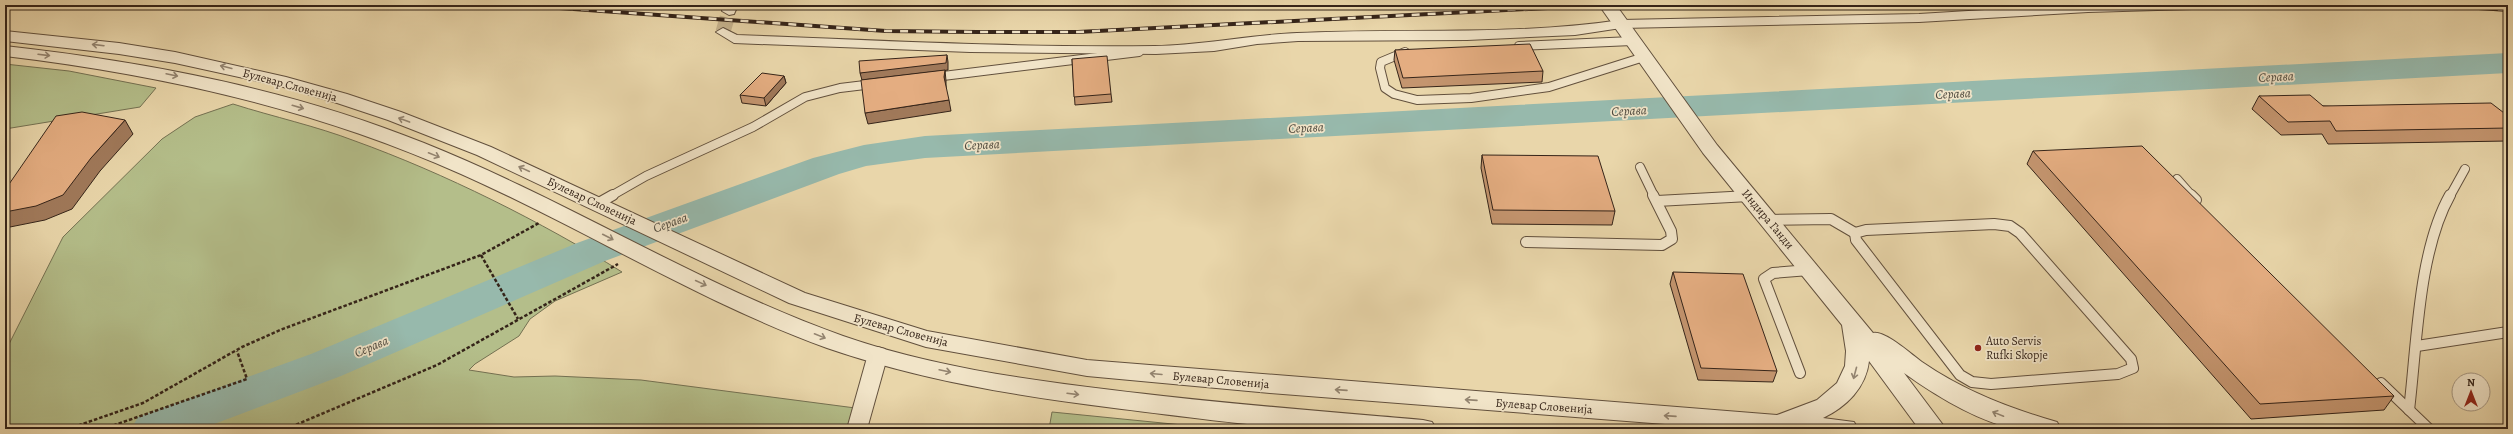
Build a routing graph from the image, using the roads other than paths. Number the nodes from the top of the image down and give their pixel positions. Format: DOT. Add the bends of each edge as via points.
graph roads {
  1 [pos="1607,5"];
  2 [pos="2192,5"];
  3 [pos="1621,24"];
  4 [pos="723,32"];
  5 [pos="5,36"];
  6 [pos="1632,41"];
  7 [pos="1509,46"];
  8 [pos="1156,50"];
  9 [pos="1416,50"];
  10 [pos="5,51"];
  11 [pos="1644,57"];
  12 [pos="924,78"];
  13 [pos="885,83"];
  14 [pos="1640,167"];
  15 [pos="2465,170"];
  16 [pos="2177,179"];
  17 [pos="1749,196"];
  18 [pos="1657,201"];
  19 [pos="597,204"];
  20 [pos="2203,208"];
  21 [pos="1768,220"];
  22 [pos="1855,233"];
  23 [pos="1526,242"];
  24 [pos="1810,270"];
  25 [pos="1852,321"];
  26 [pos="2508,332"];
  27 [pos="2417,346"];
  28 [pos="878,354"];
  29 [pos="1800,373"];
  30 [pos="2375,377"];
  31 [pos="2410,410"];
  32 [pos="1765,423"];
  33 [pos="857,429"];
  34 [pos="1424,429"];
  35 [pos="1844,429"];
  36 [pos="1933,429"];
  37 [pos="2048,429"];
  38 [pos="2429,429"];
  1 -- 3 [label="street, Индира Ганди"];
  2 -- 3 [label="street" via="1919,18 1751,19"];
  3 -- 6 [label="street, Индира Ганди"];
  3 -- 8 [label="street" via="1575,31 1467,36 1298,37 1257,40 1214,48"];
  4 -- 8 [label="street" via="734,39 970,48"];
  19 -- 5 [label="street, Булевар Словенија, one-way" via="448,136 357,103 277,80 203,62 134,50"];
  6 -- 7 [label="lane"];
  6 -- 11 [label="street, Индира Ганди"];
  8 -- 12 [label="lane"];
  9 -- 11 [label="lane" via="1389,56 1380,62 1380,68 1385,88 1394,94 1417,100 1470,98 1549,87"];
  10 -- 28 [label="street, Булевар Словенија, one-way" via="172,75 262,96 336,118 469,169 771,316 835,342"];
  11 -- 17 [label="street, Индира Ганди" via="1689,121"];
  13 -- 19 [label="lane" via="840,88 805,97 753,127 646,176"];
  14 -- 18 [label="lane"];
  15 -- 27 [label="lane" via="2443,208 2427,258"];
  16 -- 20 [label="lane"];
  17 -- 18 [label="lane"];
  17 -- 21 [label="street, Индира Ганди"];
  18 -- 23 [label="lane" via="1671,231 1672,239 1662,245"];
  32 -- 19 [label="street, Булевар Словенија, one-way" via="1087,368 968,348 884,327 797,298"];
  21 -- 22 [label="lane" via="1831,219"];
  21 -- 24 [label="street, Индира Ганди"];
  22 -- 22 [label="lane" via="1874,229 1994,224 2010,226 2020,233 2131,359 2133,368 2118,374 1991,384 1972,382 1960,375 1856,240"];
  24 -- 25 [label="street, Индира Ганди"];
  24 -- 29 [label="lane" via="1773,273 1764,279"];
  25 -- 32 [label="street, one-way" via="1859,350 1855,377 1838,400 1806,416"];
  25 -- 36 [label="street, Индира Ганди"];
  37 -- 25 [label="street, one-way" via="2019,422 1980,407 1933,382 1903,362"];
  26 -- 27 [label="lane"];
  27 -- 31 [label="lane"];
  28 -- 33 [label="street"];
  28 -- 34 [label="street, Булевар Словенија, one-way" via="933,369 1055,392 1212,410"];
  30 -- 31 [label="lane"];
  31 -- 38 [label="lane"];
  32 -- 35 [label="street, Булевар Словенија"];
}
